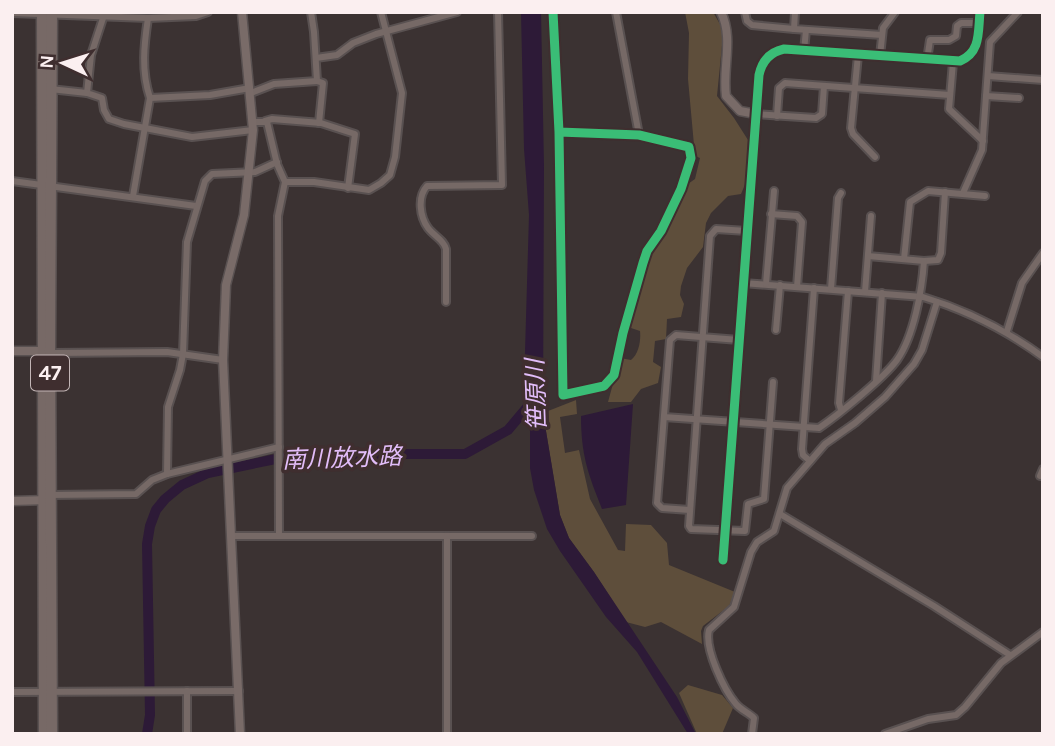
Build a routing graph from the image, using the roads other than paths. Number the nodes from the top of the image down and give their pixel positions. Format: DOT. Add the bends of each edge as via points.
graph roads {
  1 [pos="242,12"];
  2 [pos="311,12"];
  3 [pos="381,12"];
  4 [pos="457,12"];
  5 [pos="498,12"];
  6 [pos="553,12"];
  7 [pos="616,12"];
  8 [pos="721,12"];
  9 [pos="745,12"];
  10 [pos="795,12"];
  11 [pos="895,12"];
  12 [pos="980,12"];
  13 [pos="1018,12"];
  14 [pos="12,13"];
  15 [pos="205,13"];
  16 [pos="47,14"];
  17 [pos="105,14"];
  18 [pos="148,18"];
  19 [pos="979,23"];
  20 [pos="794,29"];
  21 [pos="806,30"];
  22 [pos="387,32"];
  23 [pos="882,35"];
  24 [pos="804,51"];
  25 [pos="858,55"];
  26 [pos="880,56"];
  27 [pos="316,58"];
  28 [pos="927,60"];
  29 [pos="953,62"];
  30 [pos="988,76"];
  31 [pos="1043,80"];
  32 [pos="317,81"];
  33 [pos="824,86"];
  34 [pos="46,88"];
  35 [pos="855,88"];
  36 [pos="251,90"];
  37 [pos="87,93"];
  38 [pos="950,95"];
  39 [pos="986,96"];
  40 [pos="150,98"];
  41 [pos="1019,98"];
  42 [pos="756,114"];
  43 [pos="777,116"];
  44 [pos="265,121"];
  45 [pos="319,122"];
  46 [pos="253,126"];
  47 [pos="145,129"];
  48 [pos="559,132"];
  49 [pos="639,135"];
  50 [pos="983,141"];
  51 [pos="875,157"];
  52 [pos="277,162"];
  53 [pos="250,172"];
  54 [pos="12,181"];
  55 [pos="285,182"];
  56 [pos="46,185"];
  57 [pos="348,188"];
  58 [pos="774,191"];
  59 [pos="841,192"];
  60 [pos="945,192"];
  61 [pos="963,193"];
  62 [pos="133,196"];
  63 [pos="985,196"];
  64 [pos="196,206"];
  65 [pos="771,214"];
  66 [pos="871,216"];
  67 [pos="747,231"];
  68 [pos="1043,253"];
  69 [pos="868,256"];
  70 [pos="904,259"];
  71 [pos="924,261"];
  72 [pos="743,283"];
  73 [pos="766,284"];
  74 [pos="780,285"];
  75 [pos="797,287"];
  76 [pos="814,288"];
  77 [pos="831,289"];
  78 [pos="848,290"];
  79 [pos="865,292"];
  80 [pos="882,293"];
  81 [pos="918,296"];
  82 [pos="446,302"];
  83 [pos="937,302"];
  84 [pos="776,330"];
  85 [pos="1007,331"];
  86 [pos="704,337"];
  87 [pos="739,340"];
  88 [pos="12,351"];
  89 [pos="47,351"];
  90 [pos="183,354"];
  91 [pos="1043,357"];
  92 [pos="223,359"];
  93 [pos="876,380"];
  94 [pos="773,383"];
  95 [pos="841,410"];
  96 [pos="664,417"];
  97 [pos="697,420"];
  98 [pos="733,422"];
  99 [pos="770,425"];
  100 [pos="803,428"];
  101 [pos="279,447"];
  102 [pos="227,460"];
  103 [pos="810,461"];
  104 [pos="167,474"];
  105 [pos="47,499"];
  106 [pos="12,501"];
  107 [pos="690,510"];
  108 [pos="780,514"];
  109 [pos="725,530"];
  110 [pos="231,536"];
  111 [pos="279,536"];
  112 [pos="447,536"];
  113 [pos="532,536"];
  114 [pos="723,560"];
  115 [pos="1043,632"];
  116 [pos="1010,655"];
  117 [pos="48,691"];
  118 [pos="187,691"];
  119 [pos="239,691"];
  120 [pos="12,692"];
  121 [pos="44,734"];
  122 [pos="52,734"];
  123 [pos="187,734"];
  124 [pos="240,734"];
  125 [pos="447,734"];
  126 [pos="752,734"];
  127 [pos="885,734"];
  1 -- 36 [label="street"];
  2 -- 27 [label="street"];
  3 -- 22 [label="street"];
  4 -- 22 [label="street"];
  5 -- 82 [label="street" via="502,185 427,186 421,196 426,226 445,244"];
  6 -- 48 [label="street"];
  7 -- 49 [label="street"];
  8 -- 42 [label="street" via="728,38 726,96 740,111"];
  9 -- 20 [label="street" via="751,25"];
  10 -- 20 [label="street"];
  11 -- 23 [label="street"];
  12 -- 19 [label="street"];
  13 -- 30 [label="street" via="991,40"];
  14 -- 16 [label="street"];
  15 -- 18 [label="street"];
  16 -- 17 [label="street"];
  16 -- 34 [label="main road, 47"];
  17 -- 18 [label="street"];
  17 -- 37 [label="street" via="92,55"];
  18 -- 40 [label="street" via="143,44"];
  19 -- 28 [label="street" via="961,23 951,40 930,40"];
  19 -- 29 [label="street" via="975,51"];
  20 -- 21 [label="street"];
  21 -- 23 [label="street"];
  21 -- 24 [label="street"];
  22 -- 27 [label="street" via="355,42 337,55"];
  22 -- 57 [label="street" via="402,93 393,168 373,189"];
  23 -- 26 [label="street"];
  24 -- 25 [label="street"];
  24 -- 42 [label="street" via="780,50 765,60"];
  25 -- 26 [label="street"];
  25 -- 35 [label="street"];
  26 -- 28 [label="street"];
  27 -- 32 [label="street"];
  28 -- 29 [label="street"];
  29 -- 38 [label="street"];
  30 -- 31 [label="street"];
  30 -- 39 [label="street"];
  32 -- 36 [label="street"];
  32 -- 45 [label="street" via="323,83"];
  33 -- 35 [label="street"];
  33 -- 43 [label="street" via="822,114 816,118"];
  33 -- 43 [label="street" via="780,86"];
  34 -- 37 [label="street"];
  34 -- 56 [label="main road, 47"];
  35 -- 38 [label="street"];
  35 -- 51 [label="street" via="851,128"];
  36 -- 40 [label="street"];
  36 -- 46 [label="street"];
  37 -- 47 [label="street" via="102,98 109,119"];
  38 -- 50 [label="street" via="950,111"];
  39 -- 41 [label="street"];
  39 -- 50 [label="street"];
  40 -- 47 [label="street"];
  42 -- 43 [label="street"];
  42 -- 67 [label="street"];
  44 -- 45 [label="street"];
  44 -- 46 [label="street"];
  44 -- 52 [label="street"];
  45 -- 57 [label="street" via="355,134"];
  46 -- 47 [label="street" via="196,137"];
  46 -- 53 [label="street"];
  47 -- 62 [label="street"];
  48 -- 49 [label="street"];
  48 -- 49 [label="street" via="563,395 604,386 614,375 647,251 661,231 688,167 689,147"];
  50 -- 61 [label="street"];
  52 -- 53 [label="street"];
  52 -- 55 [label="street"];
  53 -- 64 [label="street" via="209,175"];
  53 -- 92 [label="street" via="226,285"];
  54 -- 56 [label="street"];
  55 -- 57 [label="street"];
  55 -- 101 [label="street" via="278,220"];
  56 -- 62 [label="street"];
  56 -- 89 [label="main road, 47"];
  58 -- 65 [label="street"];
  59 -- 77 [label="street"];
  60 -- 61 [label="street"];
  60 -- 70 [label="street" via="926,191 908,205"];
  60 -- 71 [label="street" via="941,256"];
  61 -- 63 [label="street"];
  62 -- 64 [label="street"];
  64 -- 90 [label="street" via="186,251"];
  65 -- 73 [label="street"];
  65 -- 75 [label="street" via="797,216 802,222"];
  66 -- 69 [label="street"];
  67 -- 72 [label="street"];
  67 -- 86 [label="street" via="716,229 711,234"];
  68 -- 85 [label="street" via="1023,283"];
  69 -- 70 [label="street"];
  69 -- 79 [label="street"];
  70 -- 71 [label="street"];
  71 -- 81 [label="street"];
  72 -- 73 [label="street"];
  72 -- 87 [label="street"];
  73 -- 74 [label="street"];
  74 -- 75 [label="street"];
  74 -- 84 [label="street"];
  75 -- 76 [label="street"];
  76 -- 77 [label="street"];
  76 -- 100 [label="street"];
  77 -- 78 [label="street"];
  78 -- 79 [label="street"];
  78 -- 95 [label="street"];
  79 -- 80 [label="street"];
  80 -- 81 [label="street"];
  80 -- 93 [label="street"];
  81 -- 83 [label="street"];
  81 -- 93 [label="street" via="906,344 896,362"];
  83 -- 85 [label="street"];
  83 -- 103 [label="street" via="922,350 901,381"];
  85 -- 91 [label="street"];
  86 -- 87 [label="street"];
  86 -- 96 [label="street" via="676,335 670,341"];
  86 -- 97 [label="street"];
  87 -- 98 [label="street"];
  88 -- 89 [label="street"];
  89 -- 90 [label="street"];
  89 -- 105 [label="main road, 47"];
  90 -- 92 [label="street"];
  90 -- 104 [label="street" via="168,407"];
  92 -- 102 [label="street"];
  93 -- 95 [label="street"];
  94 -- 99 [label="street"];
  95 -- 100 [label="street" via="819,428"];
  96 -- 97 [label="street"];
  96 -- 107 [label="street" via="657,503 662,508"];
  97 -- 98 [label="street"];
  97 -- 107 [label="street"];
  98 -- 99 [label="street"];
  98 -- 109 [label="street"];
  99 -- 100 [label="street"];
  99 -- 109 [label="street" via="765,497 748,504 745,531"];
  100 -- 103 [label="street" via="802,451"];
  101 -- 102 [label="street"];
  101 -- 111 [label="street"];
  102 -- 104 [label="street"];
  102 -- 110 [label="street"];
  103 -- 108 [label="street" via="787,488"];
  104 -- 105 [label="street" via="136,494"];
  105 -- 106 [label="street"];
  105 -- 117 [label="main road, 47"];
  107 -- 109 [label="street" via="691,528"];
  108 -- 116 [label="street"];
  108 -- 126 [label="street" via="774,532 757,542 751,552 734,607 713,625 707,638 729,693 737,706 754,718"];
  109 -- 114 [label="street"];
  110 -- 111 [label="street"];
  110 -- 119 [label="street"];
  111 -- 112 [label="street"];
  112 -- 113 [label="street"];
  112 -- 125 [label="street"];
  115 -- 116 [label="street"];
  116 -- 127 [label="street" via="956,715"];
  117 -- 118 [label="street"];
  117 -- 120 [label="street"];
  117 -- 121 [label="main road, 47"];
  117 -- 122 [label="main road, 47"];
  118 -- 119 [label="street"];
  118 -- 123 [label="street"];
  119 -- 124 [label="street"];
}
